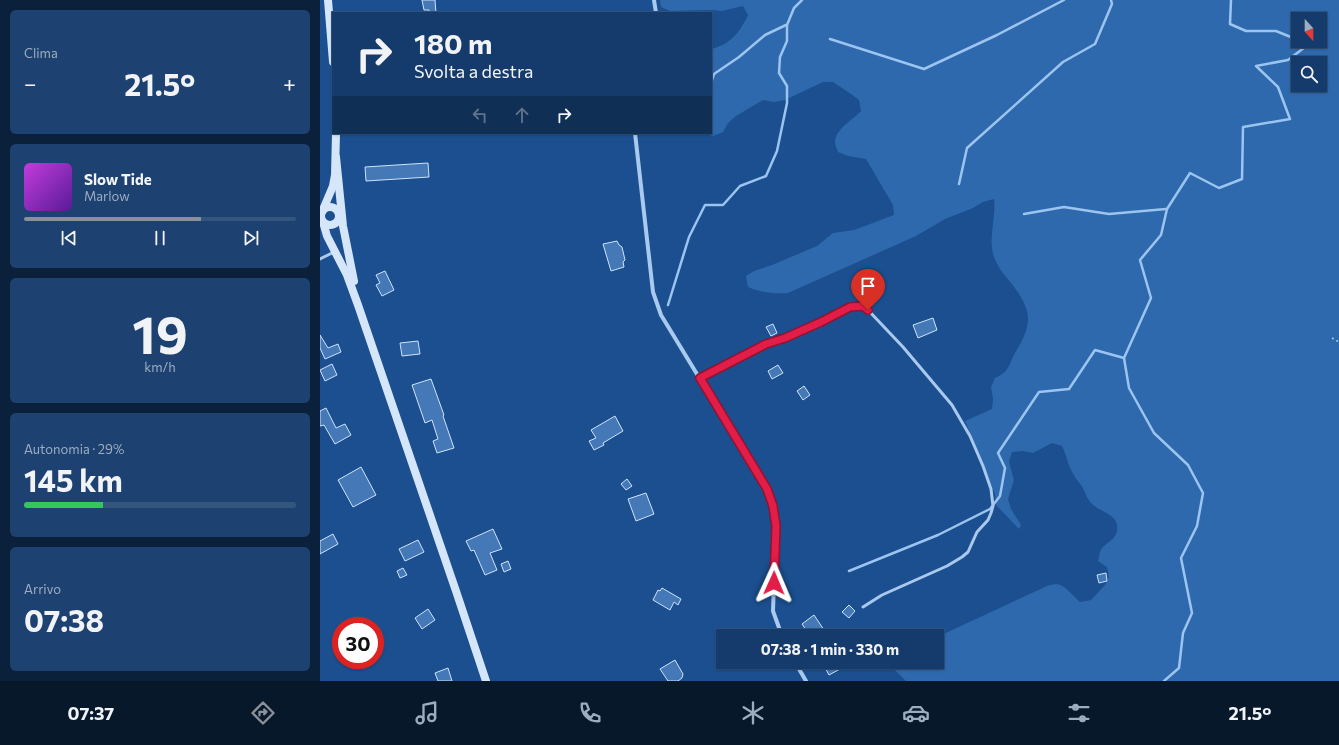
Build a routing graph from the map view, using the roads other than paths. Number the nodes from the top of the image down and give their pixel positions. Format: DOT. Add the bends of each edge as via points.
graph roads {
  1 [pos="328,0"];
  2 [pos="654,0"];
  3 [pos="656,12"];
  4 [pos="332,50"];
  5 [pos="336,134"];
  6 [pos="635,134"];
  7 [pos="336,157"];
  8 [pos="324,201"];
  9 [pos="341,202"];
  10 [pos="339,217"];
  11 [pos="321,219"];
  12 [pos="343,226"];
  13 [pos="335,251"];
  14 [pos="320,259"];
  15 [pos="358,306"];
  16 [pos="700,378"];
  17 [pos="863,607"];
  18 [pos="779,629"];
  19 [pos="799,669"];
  20 [pos="486,681"];
  21 [pos="806,681"];
  1 -- 4 [label="main road"];
  2 -- 3 [label="street"];
  5 -- 7 [label="main road"];
  6 -- 16 [label="street" via="653,292 661,315"];
  7 -- 8 [label="main road" via="331,190"];
  7 -- 9 [label="main road"];
  8 -- 10 [label="main road" via="336,210"];
  8 -- 11 [label="main road" via="329,208"];
  9 -- 10 [label="main road"];
  9 -- 12 [label="main road"];
  10 -- 11 [label="main road" via="333,224 326,224"];
  10 -- 12 [label="main road"];
  11 -- 13 [label="main road"];
  12 -- 15 [label="main road"];
  13 -- 14 [label="lane"];
  13 -- 15 [label="main road"];
  15 -- 20 [label="main road"];
  16 -- 17 [label="lane" via="766,344 785,338 850,307 863,306 952,405 970,436 983,466 991,489 992,513 962,558 882,595"];
  16 -- 18 [label="street" via="767,489 773,506 776,526 773,611"];
  19 -- 21 [label="street"];
}
